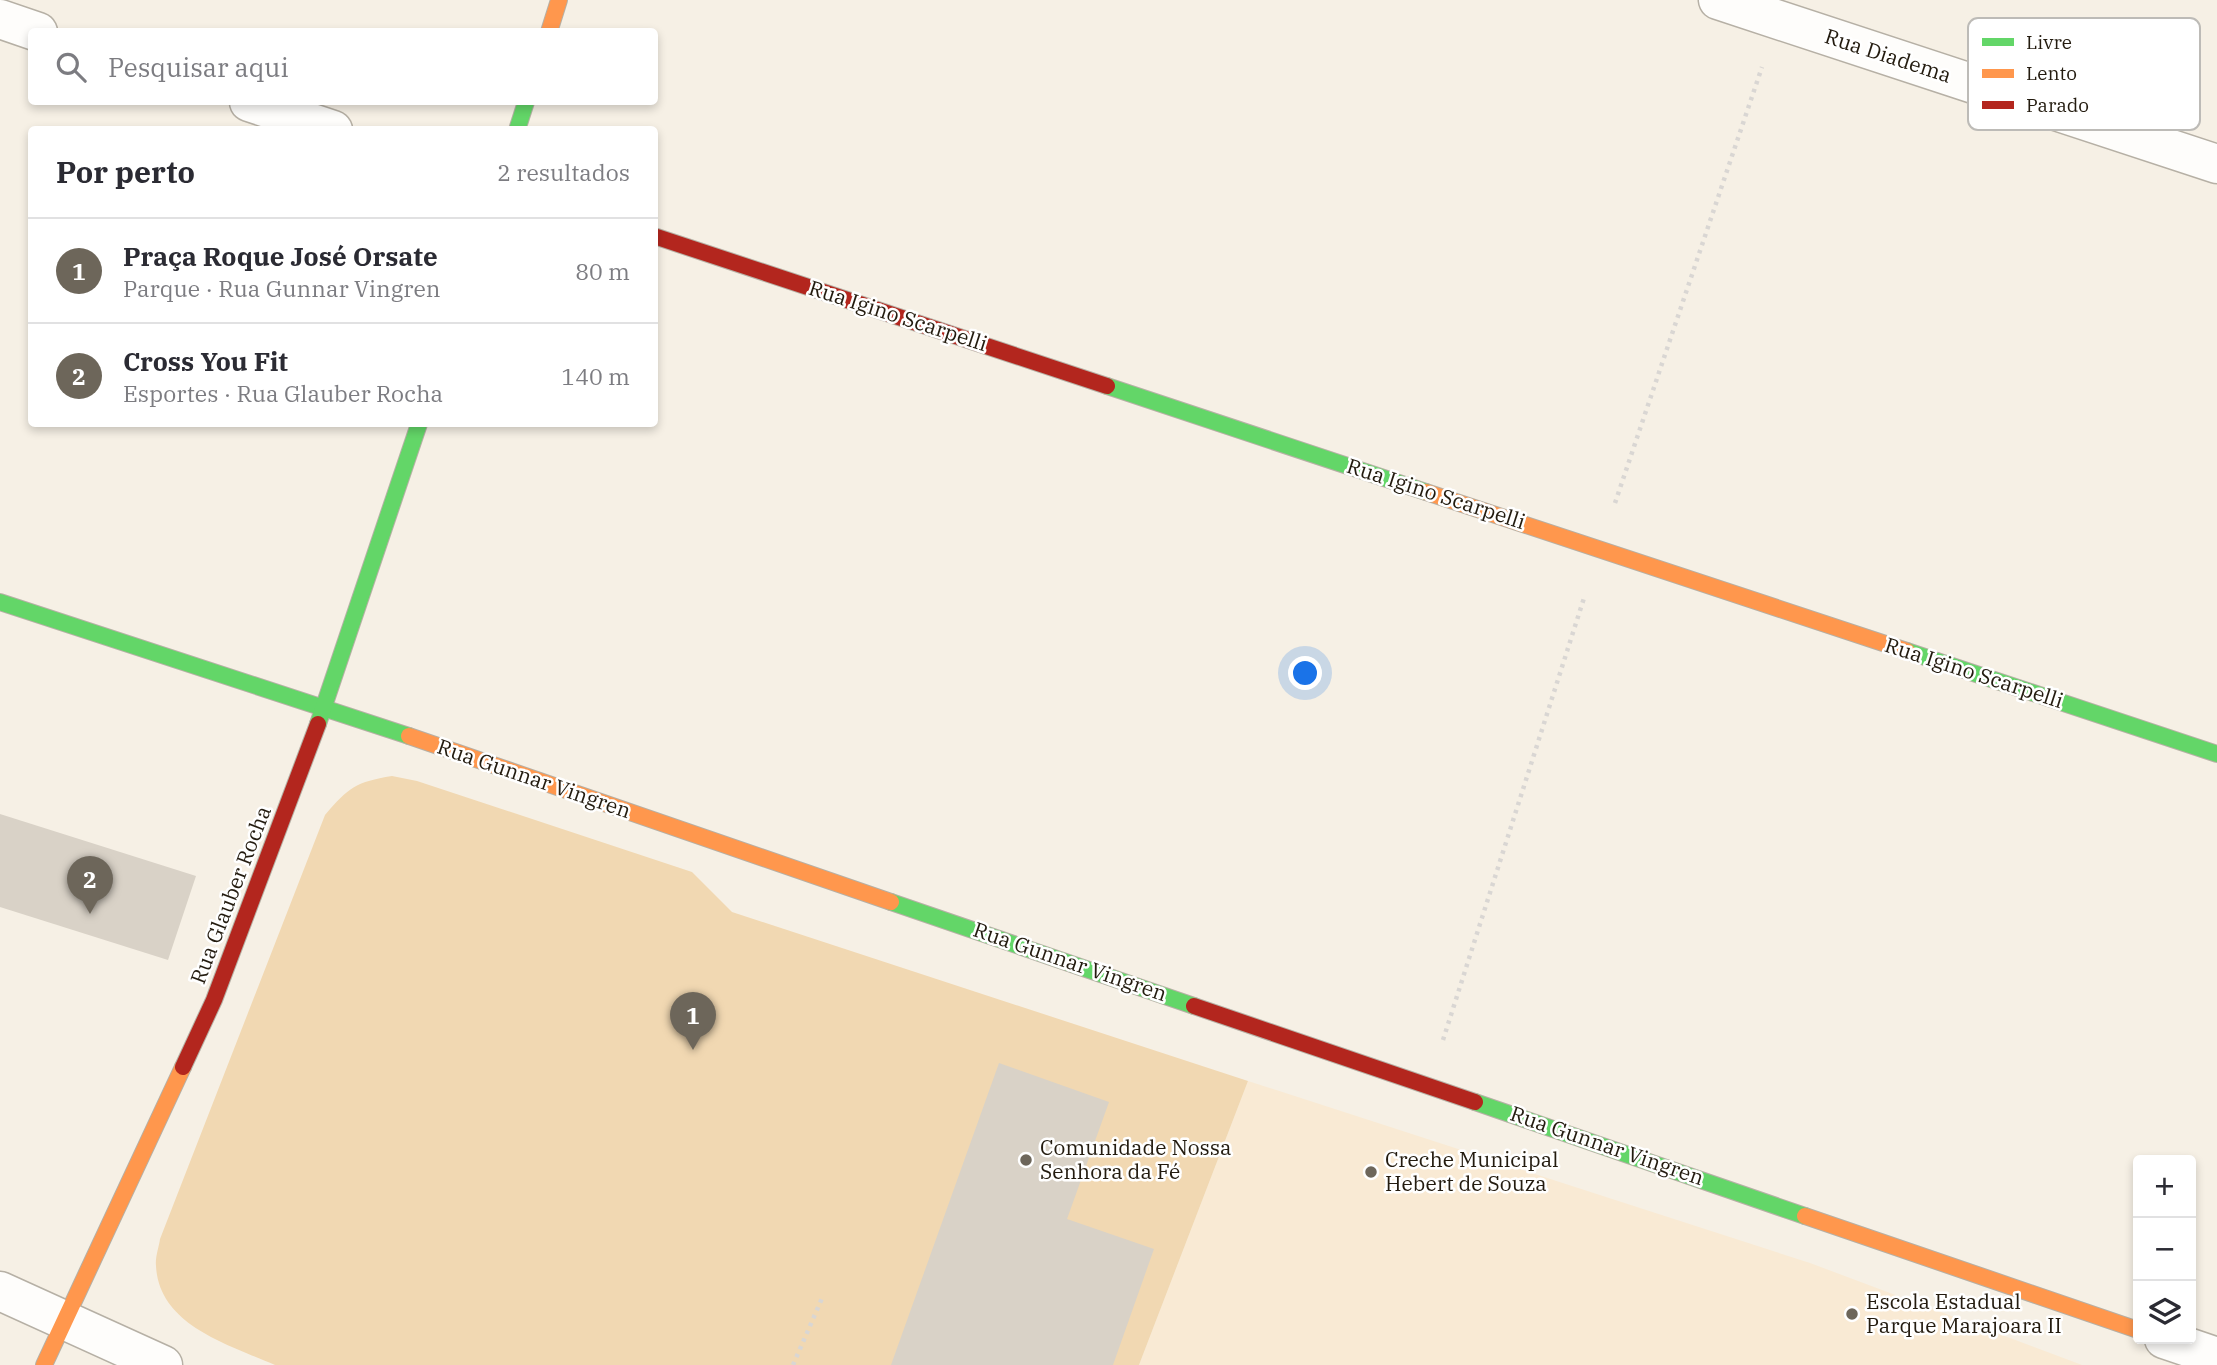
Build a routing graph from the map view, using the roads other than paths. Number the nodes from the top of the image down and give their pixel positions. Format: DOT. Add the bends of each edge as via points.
graph roads {
  1 [pos="559,0"];
  2 [pos="1718,0"];
  3 [pos="0,19"];
  4 [pos="550,28"];
  5 [pos="28,29"];
  6 [pos="1968,82"];
  7 [pos="258,105"];
  8 [pos="525,105"];
  9 [pos="321,126"];
  10 [pos="518,126"];
  11 [pos="2114,130"];
  12 [pos="2217,164"];
  13 [pos="658,237"];
  14 [pos="418,427"];
  15 [pos="0,602"];
  16 [pos="324,707"];
  17 [pos="2217,754"];
  18 [pos="0,1291"];
  19 [pos="65,1320"];
  20 [pos="2133,1328"];
  21 [pos="2179,1344"];
  22 [pos="2217,1357"];
  23 [pos="44,1365"];
  24 [pos="163,1365"];
  1 -- 4 [label="street"];
  2 -- 6 [label="street, Rua Diadema"];
  3 -- 5 [label="street"];
  7 -- 9 [label="street"];
  8 -- 10 [label="street"];
  11 -- 12 [label="street, Rua Diadema"];
  13 -- 17 [label="street, Rua Igino Scarpelli"];
  14 -- 16 [label="street, Rua Glauber Rocha"];
  15 -- 16 [label="street, Rua Gunnar Vingren"];
  16 -- 19 [label="street, Rua Glauber Rocha" via="214,1000"];
  16 -- 20 [label="street, Rua Gunnar Vingren"];
  18 -- 19 [label="street"];
  19 -- 23 [label="street, Rua Glauber Rocha"];
  19 -- 24 [label="street"];
  21 -- 22 [label="street"];
}
